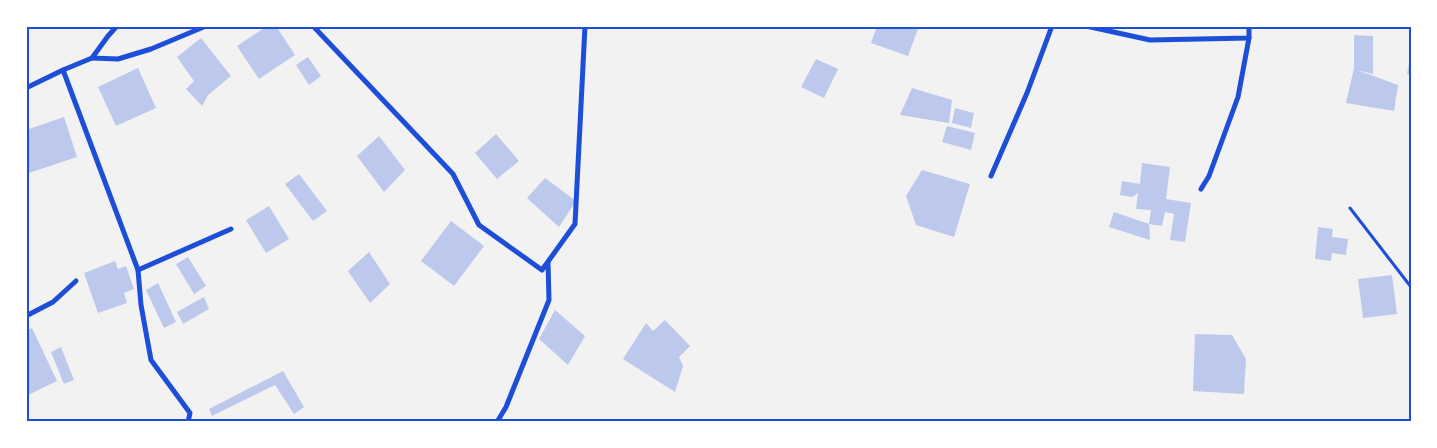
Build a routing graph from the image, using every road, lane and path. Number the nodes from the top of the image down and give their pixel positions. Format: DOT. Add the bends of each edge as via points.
graph roads {
  1 [pos="117,26"];
  2 [pos="206,26"];
  3 [pos="313,26"];
  4 [pos="585,26"];
  5 [pos="1052,26"];
  6 [pos="1086,26"];
  7 [pos="1249,26"];
  8 [pos="1249,38"];
  9 [pos="92,58"];
  10 [pos="63,70"];
  11 [pos="26,88"];
  12 [pos="991,176"];
  13 [pos="1201,189"];
  14 [pos="1350,208"];
  15 [pos="231,229"];
  16 [pos="548,262"];
  17 [pos="138,270"];
  18 [pos="76,281"];
  19 [pos="1411,287"];
  20 [pos="26,316"];
  21 [pos="188,422"];
  22 [pos="497,422"];
  1 -- 9 [label="street"];
  2 -- 9 [label="street" via="118,59"];
  3 -- 16 [label="street" via="454,174 479,225 542,270"];
  4 -- 16 [label="street" via="576,224"];
  5 -- 12 [label="street"];
  6 -- 8 [label="street" via="1150,40"];
  7 -- 8 [label="street"];
  8 -- 13 [label="street" via="1238,97 1209,176"];
  9 -- 10 [label="street"];
  10 -- 11 [label="street"];
  10 -- 17 [label="street"];
  14 -- 19 [label="path"];
  15 -- 17 [label="street"];
  16 -- 22 [label="street" via="549,300"];
  17 -- 21 [label="street" via="151,360 190,413"];
  18 -- 20 [label="street" via="53,302"];
}
